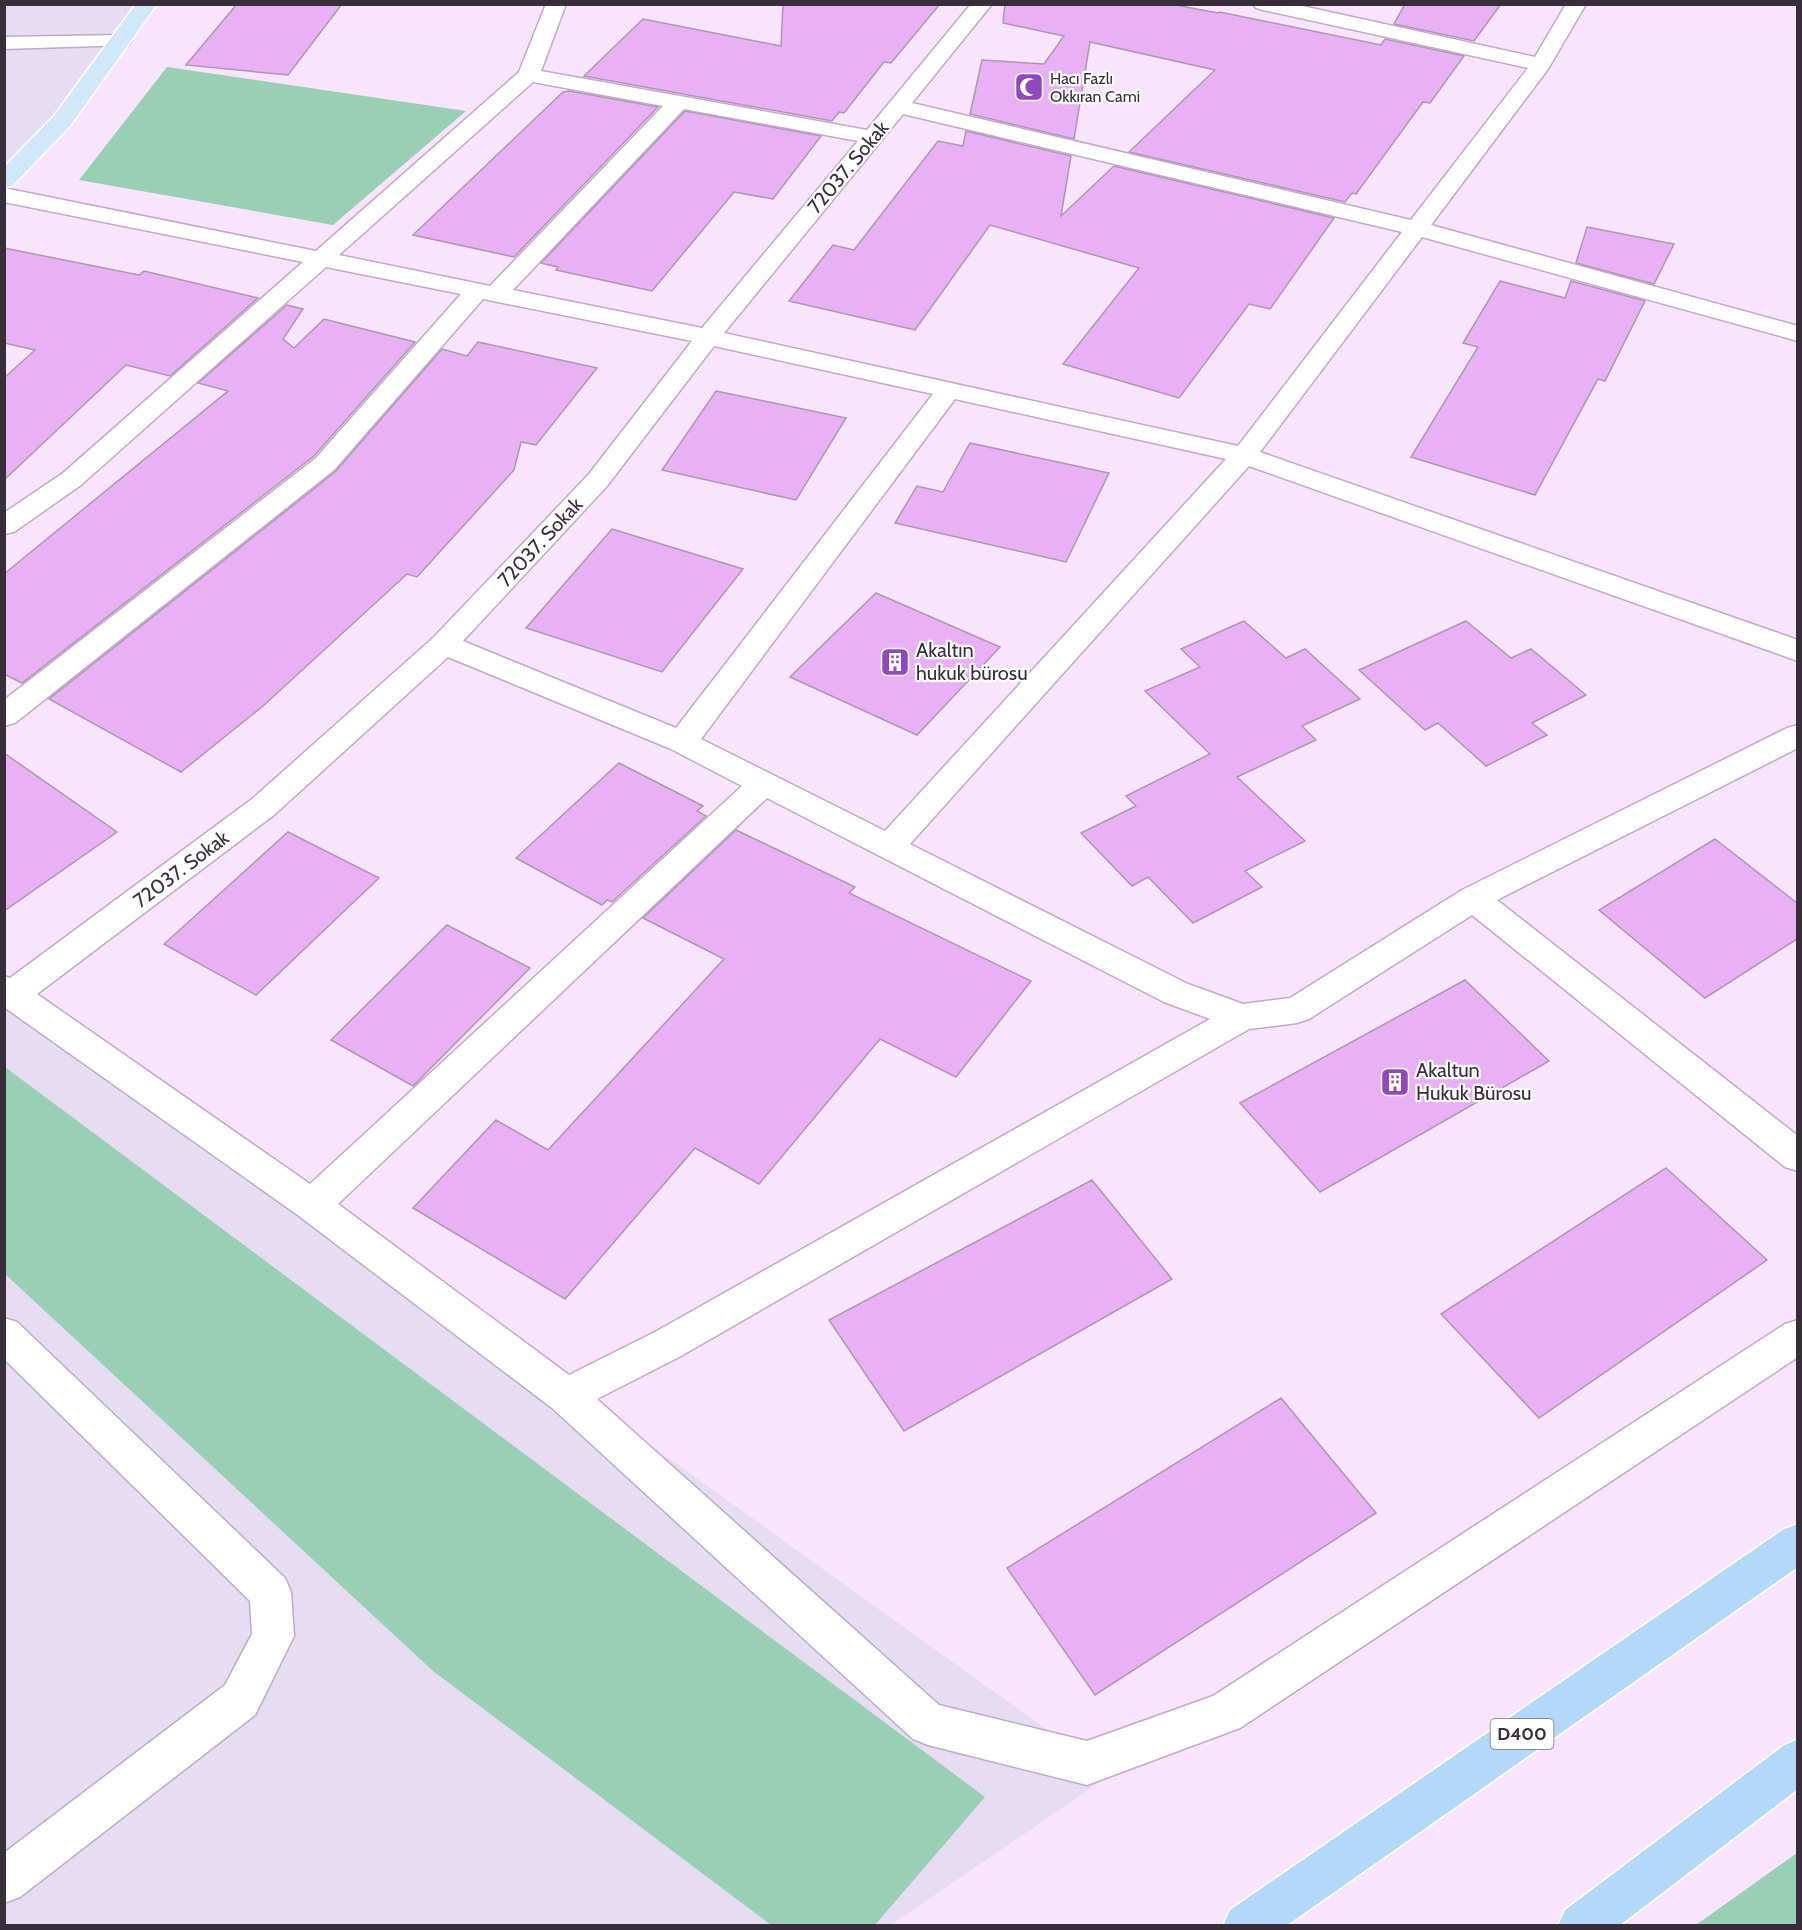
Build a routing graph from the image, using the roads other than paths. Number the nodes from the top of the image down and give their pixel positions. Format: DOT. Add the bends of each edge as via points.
graph roads {
  1 [pos="147,4"];
  2 [pos="556,4"];
  3 [pos="982,4"];
  4 [pos="1263,4"];
  5 [pos="1576,4"];
  6 [pos="121,41"];
  7 [pos="4,43"];
  8 [pos="1541,65"];
  9 [pos="529,75"];
  10 [pos="680,101"];
  11 [pos="898,106"];
  12 [pos="872,137"];
  13 [pos="4,181"];
  14 [pos="4,195"];
  15 [pos="1416,228"];
  16 [pos="320,258"];
  17 [pos="487,292"];
  18 [pos="1797,334"];
  19 [pos="708,337"];
  20 [pos="949,390"];
  21 [pos="1244,455"];
  22 [pos="4,526"];
  23 [pos="444,644"];
  24 [pos="1797,651"];
  25 [pos="4,716"];
  26 [pos="1797,735"];
  27 [pos="682,742"];
  28 [pos="762,785"];
  29 [pos="889,847"];
  30 [pos="1473,898"];
  31 [pos="9,992"];
  32 [pos="1242,1017"];
  33 [pos="1797,1157"];
  34 [pos="312,1205"];
  35 [pos="4,1334"];
  36 [pos="1797,1336"];
  37 [pos="566,1396"];
  38 [pos="1797,1543"];
  39 [pos="1797,1761"];
  40 [pos="4,1881"];
  41 [pos="1246,1926"];
  42 [pos="1581,1926"];
  1 -- 6 [label="main road"];
  2 -- 9 [label="street"];
  3 -- 11 [label="street, 72037. Sokak"];
  4 -- 8 [label="street"];
  5 -- 8 [label="street"];
  6 -- 7 [label="street"];
  6 -- 13 [label="main road" via="62,121"];
  8 -- 15 [label="street"];
  9 -- 10 [label="street"];
  9 -- 16 [label="street"];
  10 -- 12 [label="street"];
  10 -- 17 [label="street"];
  11 -- 12 [label="street, 72037. Sokak"];
  11 -- 15 [label="street"];
  12 -- 19 [label="street, 72037. Sokak"];
  14 -- 16 [label="street"];
  15 -- 18 [label="street"];
  15 -- 21 [label="street"];
  16 -- 17 [label="street"];
  16 -- 22 [label="street" via="72,479"];
  17 -- 19 [label="street"];
  17 -- 25 [label="street" via="325,464"];
  19 -- 20 [label="street"];
  19 -- 23 [label="street, 72037. Sokak" via="598,480"];
  20 -- 21 [label="street"];
  20 -- 27 [label="street"];
  21 -- 24 [label="street"];
  21 -- 29 [label="street"];
  23 -- 27 [label="street"];
  23 -- 31 [label="street, 72037. Sokak" via="263,807"];
  26 -- 30 [label="street"];
  27 -- 28 [label="street"];
  28 -- 29 [label="street"];
  28 -- 34 [label="street"];
  29 -- 32 [label="street" via="1176,993"];
  30 -- 32 [label="street" via="1297,1010"];
  30 -- 33 [label="street"];
  31 -- 34 [label="street"];
  32 -- 37 [label="street" via="668,1344"];
  34 -- 37 [label="street"];
  35 -- 40 [label="street" via="270,1592 273,1636 240,1700"];
  36 -- 37 [label="street" via="1226,1713 1087,1763 928,1724"];
  38 -- 41 [label="highway, D400"];
  39 -- 42 [label="highway"];
}
